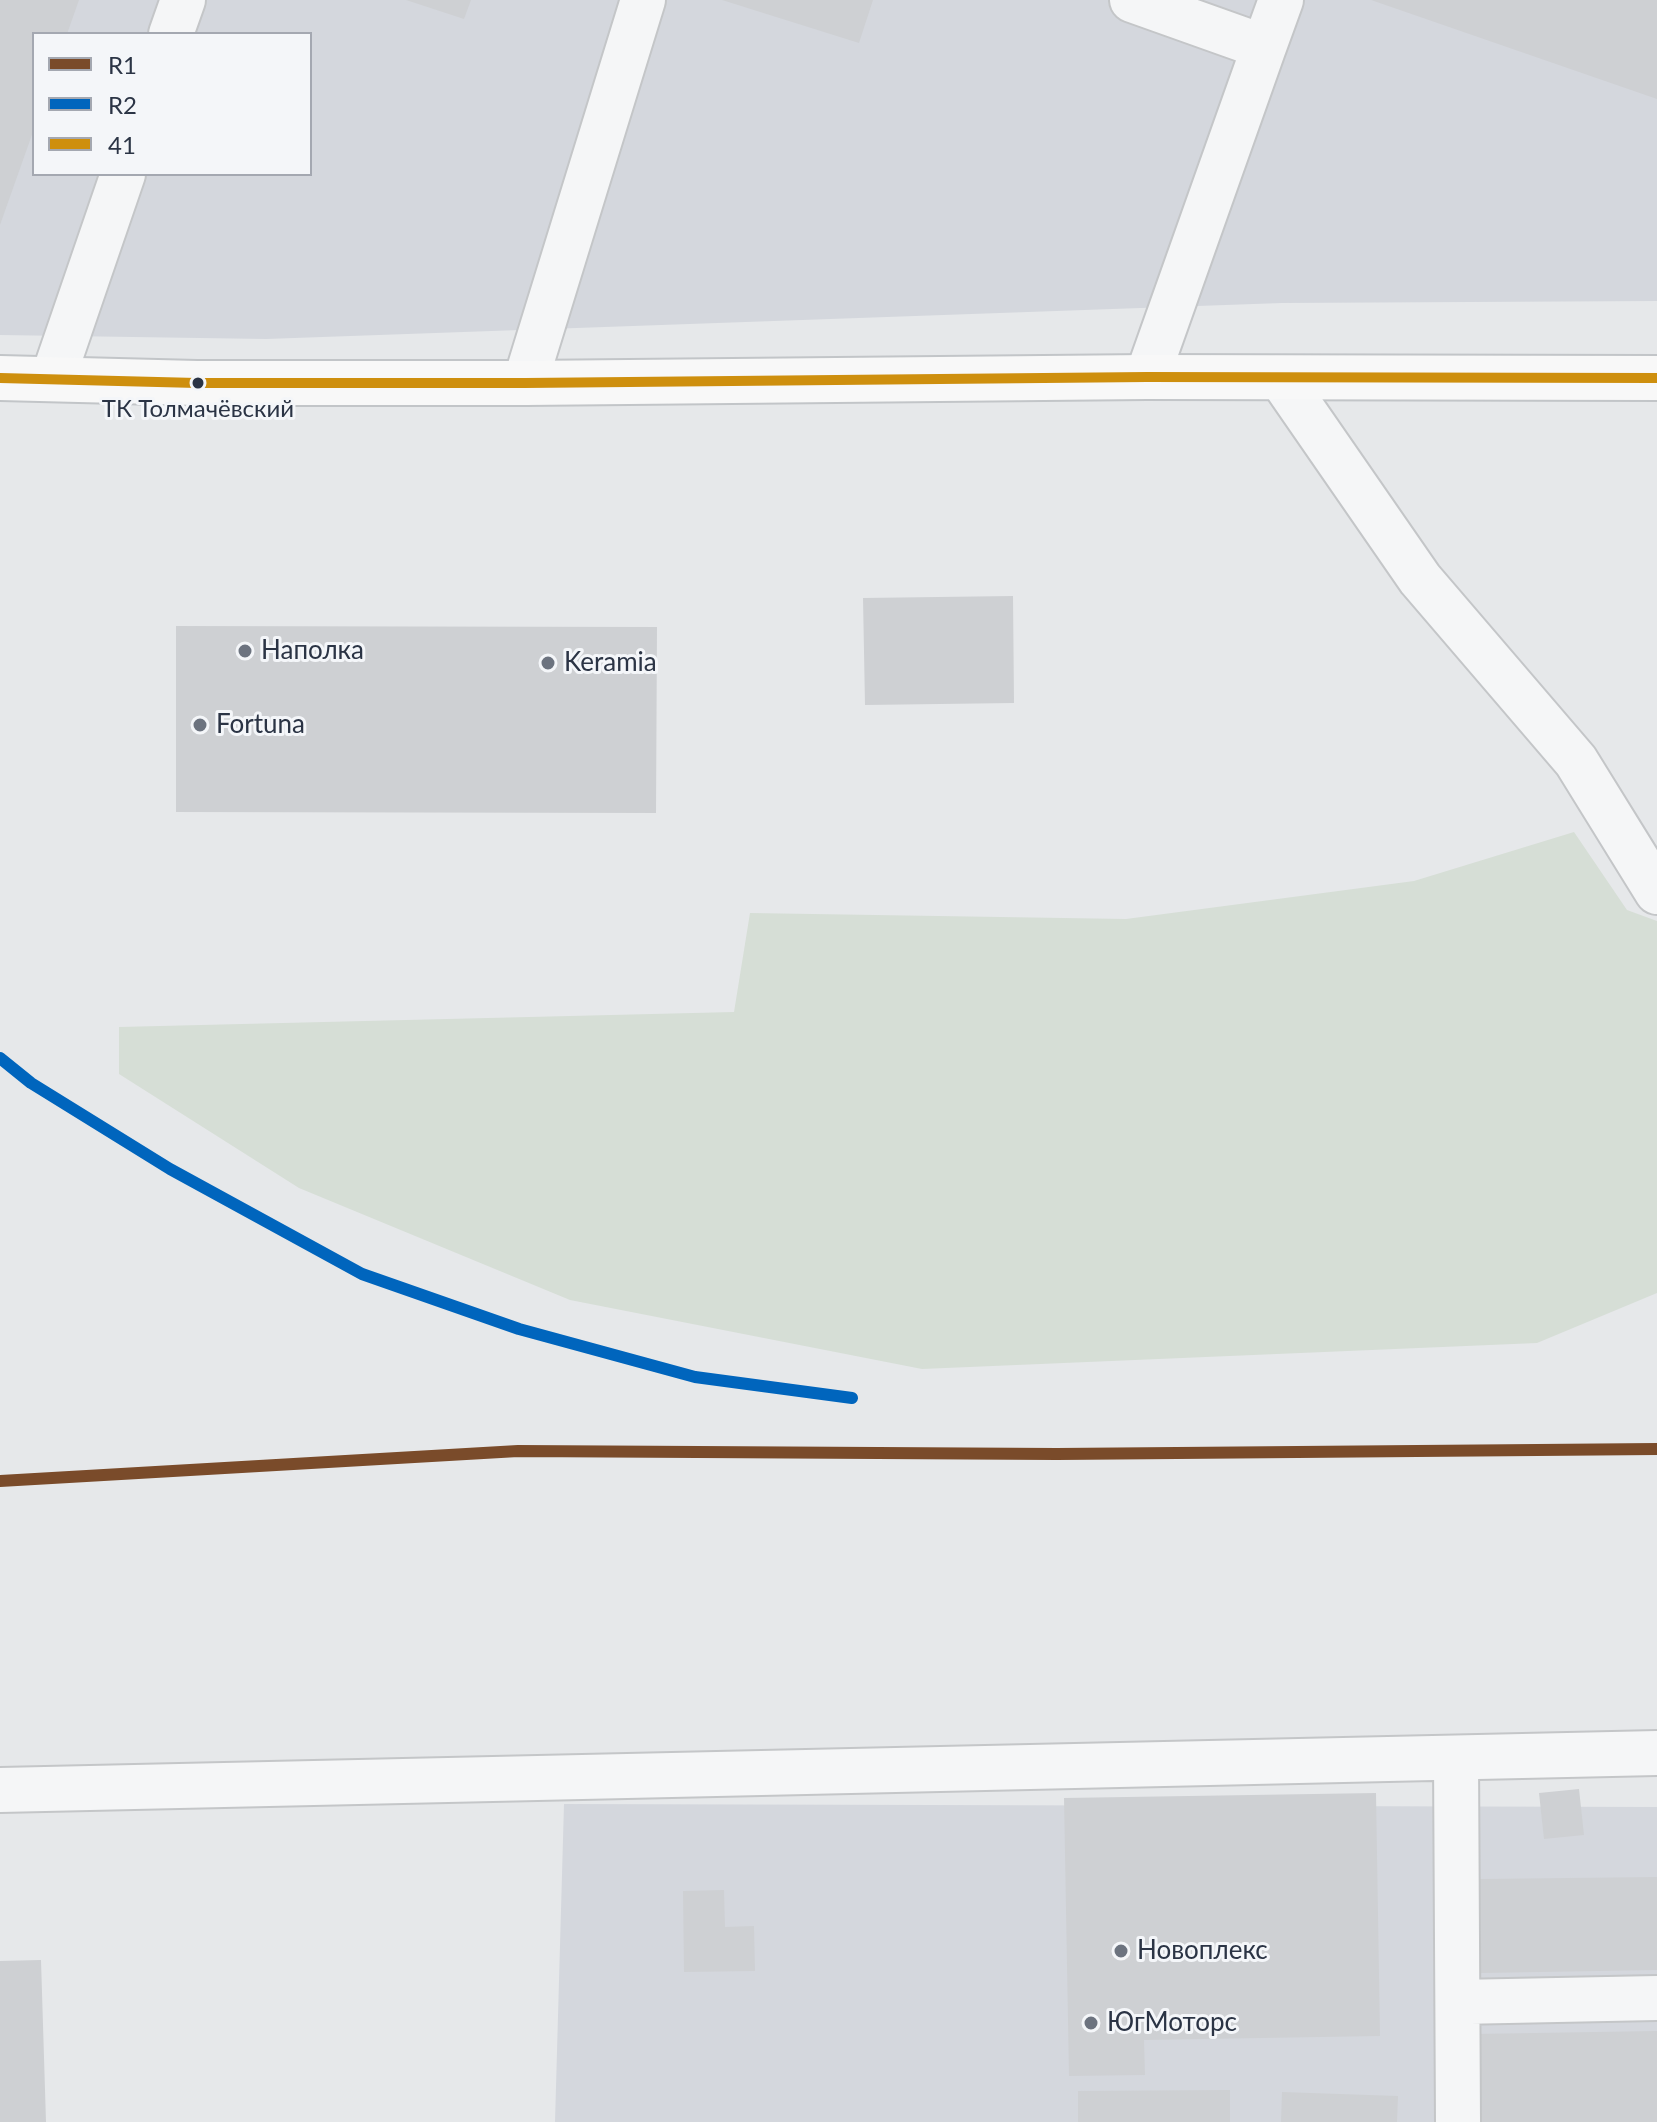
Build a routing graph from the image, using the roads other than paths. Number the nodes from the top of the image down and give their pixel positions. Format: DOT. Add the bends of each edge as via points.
graph roads {
  1 [pos="183,0"];
  2 [pos="643,0"];
  3 [pos="1132,0"];
  4 [pos="1281,0"];
  5 [pos="172,32"];
  6 [pos="1264,47"];
  7 [pos="122,176"];
  8 [pos="1147,377"];
  9 [pos="0,378"];
  10 [pos="53,378"];
  11 [pos="1281,378"];
  12 [pos="1657,378"];
  13 [pos="525,383"];
  14 [pos="1657,892"];
  15 [pos="1657,1753"];
  16 [pos="1456,1758"];
  17 [pos="0,1790"];
  18 [pos="1657,1998"];
  19 [pos="1458,2002"];
  20 [pos="1458,2122"];
  1 -- 5 [label="street"];
  2 -- 13 [label="street"];
  3 -- 6 [label="street"];
  4 -- 6 [label="street"];
  6 -- 8 [label="street"];
  7 -- 10 [label="street"];
  8 -- 11 [label="main road"];
  8 -- 13 [label="main road"];
  9 -- 10 [label="main road"];
  10 -- 13 [label="main road"];
  11 -- 12 [label="main road"];
  11 -- 14 [label="street" via="1420,579 1576,761"];
  15 -- 16 [label="street"];
  16 -- 17 [label="street"];
  16 -- 19 [label="street"];
  18 -- 19 [label="street"];
  19 -- 20 [label="street"];
}
